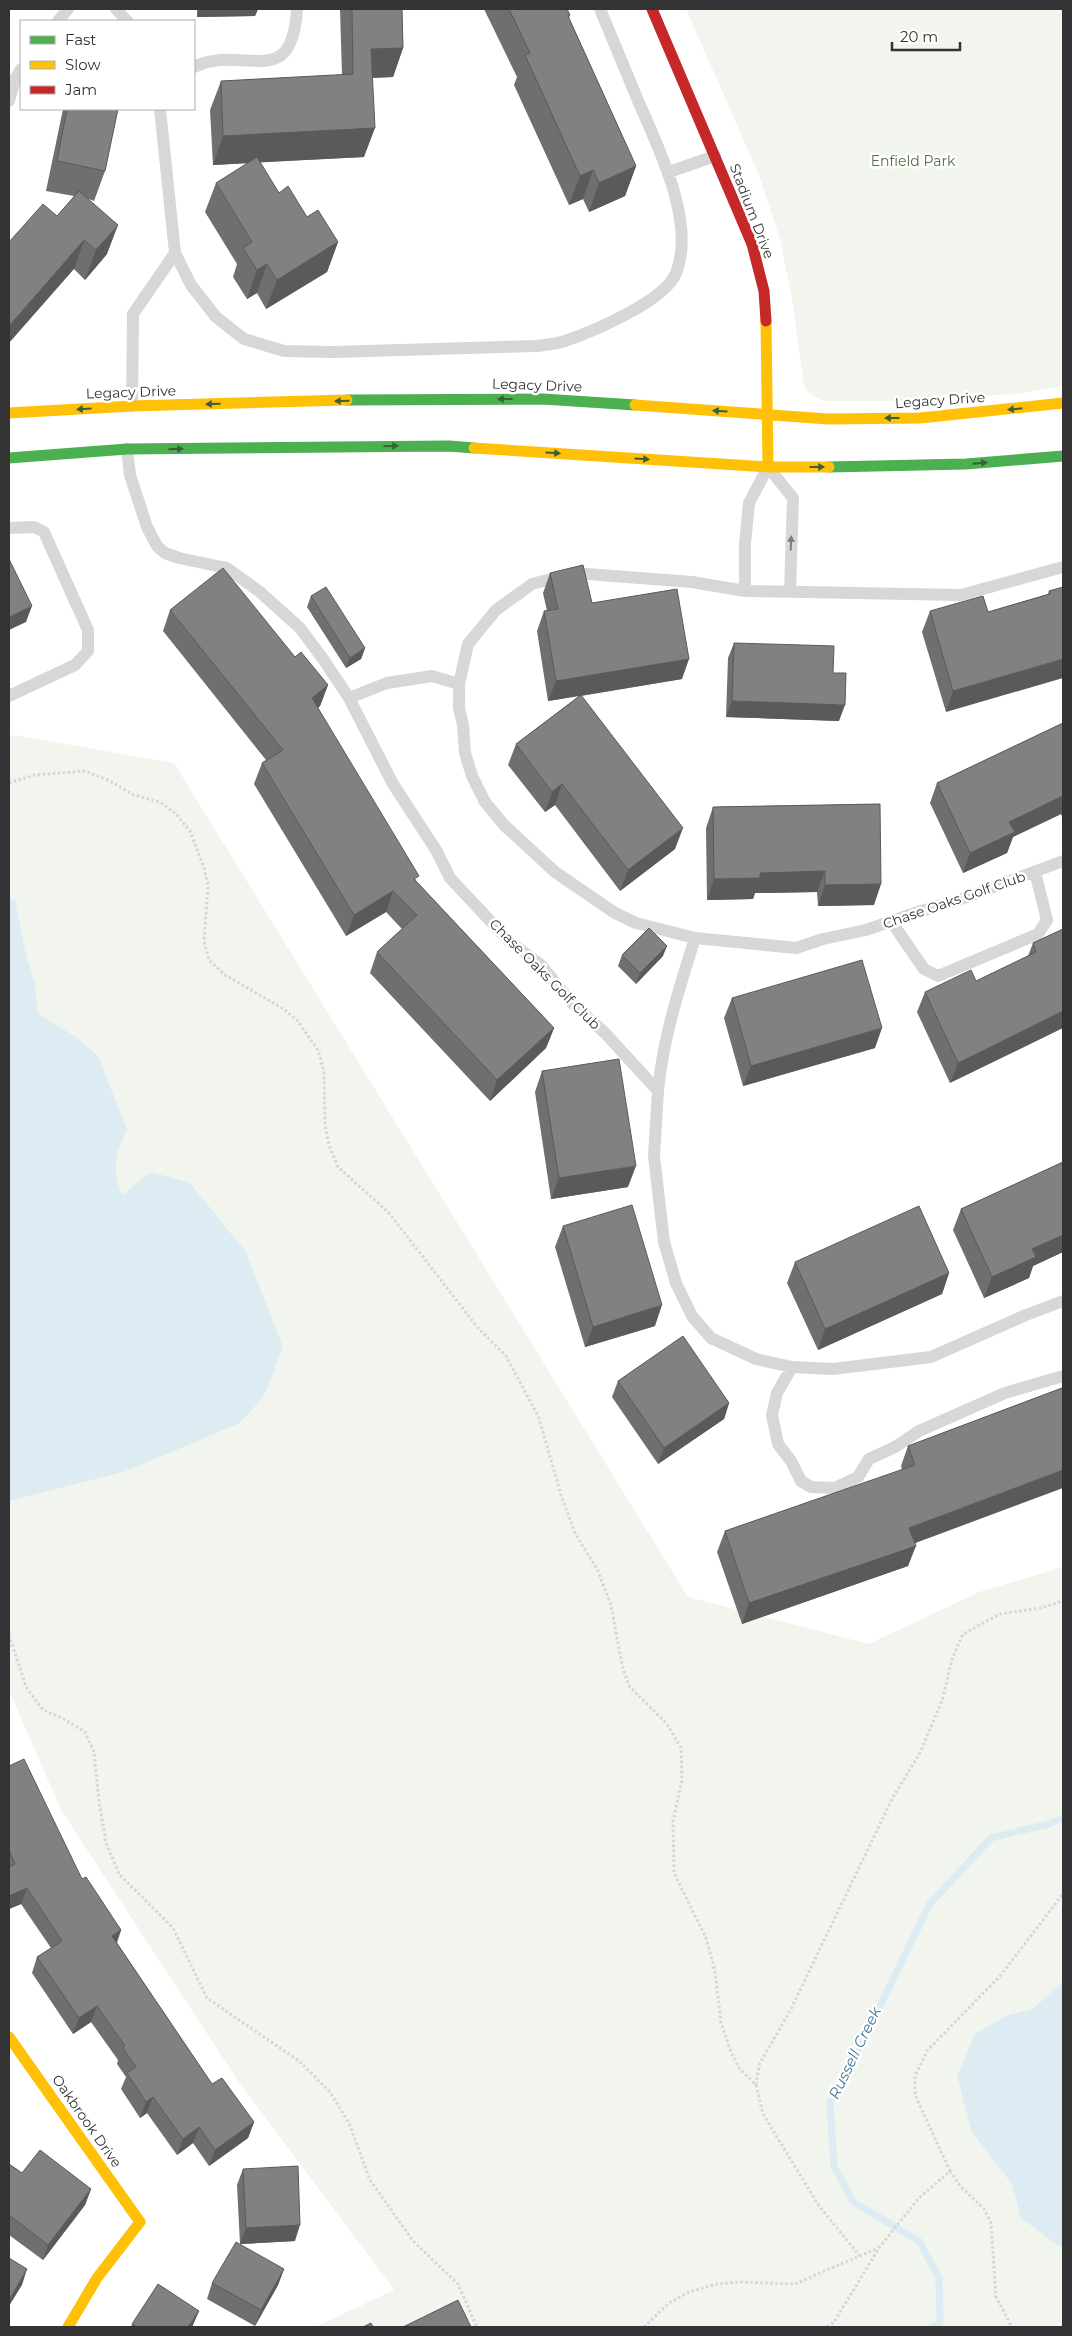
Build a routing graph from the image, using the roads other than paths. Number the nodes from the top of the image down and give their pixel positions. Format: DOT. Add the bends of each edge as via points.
graph roads {
  1 [pos="68,9"];
  2 [pos="116,9"];
  3 [pos="296,9"];
  4 [pos="600,9"];
  5 [pos="652,9"];
  6 [pos="59,20"];
  7 [pos="126,20"];
  8 [pos="195,66"];
  9 [pos="20,71"];
  10 [pos="9,101"];
  11 [pos="160,110"];
  12 [pos="715,156"];
  13 [pos="669,172"];
  14 [pos="175,253"];
  15 [pos="1063,403"];
  16 [pos="132,411"];
  17 [pos="9,413"];
  18 [pos="768,414"];
  19 [pos="128,445"];
  20 [pos="1063,456"];
  21 [pos="9,458"];
  22 [pos="768,467"];
  23 [pos="9,528"];
  24 [pos="1063,567"];
  25 [pos="745,591"];
  26 [pos="790,591"];
  27 [pos="459,684"];
  28 [pos="9,696"];
  29 [pos="349,698"];
  30 [pos="1063,861"];
  31 [pos="1035,872"];
  32 [pos="891,921"];
  33 [pos="695,938"];
  34 [pos="658,1090"];
  35 [pos="1063,1301"];
  36 [pos="792,1366"];
  37 [pos="1063,1376"];
  38 [pos="9,2036"];
  39 [pos="68,2327"];
  1 -- 6 [label="lane"];
  2 -- 7 [label="lane"];
  3 -- 8 [label="lane" via="296,29 283,55 269,62 223,58"];
  4 -- 13 [label="lane"];
  5 -- 12 [label="main road, Stadium Drive"];
  9 -- 10 [label="lane"];
  11 -- 14 [label="lane"];
  12 -- 13 [label="lane"];
  12 -- 18 [label="main road, Stadium Drive" via="752,244 764,291"];
  13 -- 14 [label="lane" via="682,231 682,256 676,275 657,296 624,316 564,341 536,346 284,351 244,339 216,317 191,285"];
  14 -- 16 [label="lane" via="134,314"];
  15 -- 18 [label="main road, Legacy Drive, one-way" via="920,418 828,419"];
  16 -- 17 [label="main road, Legacy Drive, one-way"];
  18 -- 16 [label="main road, Legacy Drive, one-way" via="543,399 403,399"];
  18 -- 22 [label="main road, Stadium Drive"];
  19 -- 21 [label="main road"];
  19 -- 22 [label="main road, one-way" via="449,446"];
  19 -- 29 [label="lane, Chase Oaks Golf Club" via="130,475 147,527 157,546 179,558 227,568 260,592 300,628"];
  22 -- 20 [label="main road, one-way" via="887,467"];
  22 -- 25 [label="lane" via="749,503"];
  26 -- 22 [label="lane, one-way" via="792,498"];
  23 -- 28 [label="lane" via="34,527 44,532 88,630 88,651 75,665"];
  24 -- 26 [label="lane, Chase Oaks Golf Club" via="961,595"];
  25 -- 26 [label="lane, Chase Oaks Golf Club"];
  25 -- 27 [label="lane, Chase Oaks Golf Club" via="692,582 574,573 532,584 496,610 468,644"];
  27 -- 29 [label="lane" via="432,676 387,683"];
  27 -- 33 [label="lane, Chase Oaks Golf Club" via="465,753 472,776 485,802 504,825 555,872 615,913 636,924"];
  29 -- 34 [label="lane, Chase Oaks Golf Club" via="392,784 432,843 450,878 509,941 541,965 570,1002 605,1033"];
  30 -- 31 [label="lane, Chase Oaks Golf Club"];
  31 -- 32 [label="lane, Chase Oaks Golf Club"];
  31 -- 32 [label="lane" via="1047,920 1038,934 938,976 924,969"];
  32 -- 33 [label="lane, Chase Oaks Golf Club" via="796,948"];
  33 -- 34 [label="lane" via="670,1018 661,1056"];
  34 -- 36 [label="lane" via="654,1156 664,1242 676,1283 692,1316 710,1338 756,1359"];
  35 -- 36 [label="lane" via="931,1358 833,1369"];
  36 -- 37 [label="lane" via="777,1393 772,1415 778,1444 800,1481 811,1487 835,1488 858,1477 870,1459 919,1431 1005,1394"];
  38 -- 39 [label="main road, Oakbrook Drive" via="140,2222 97,2278"];
}
